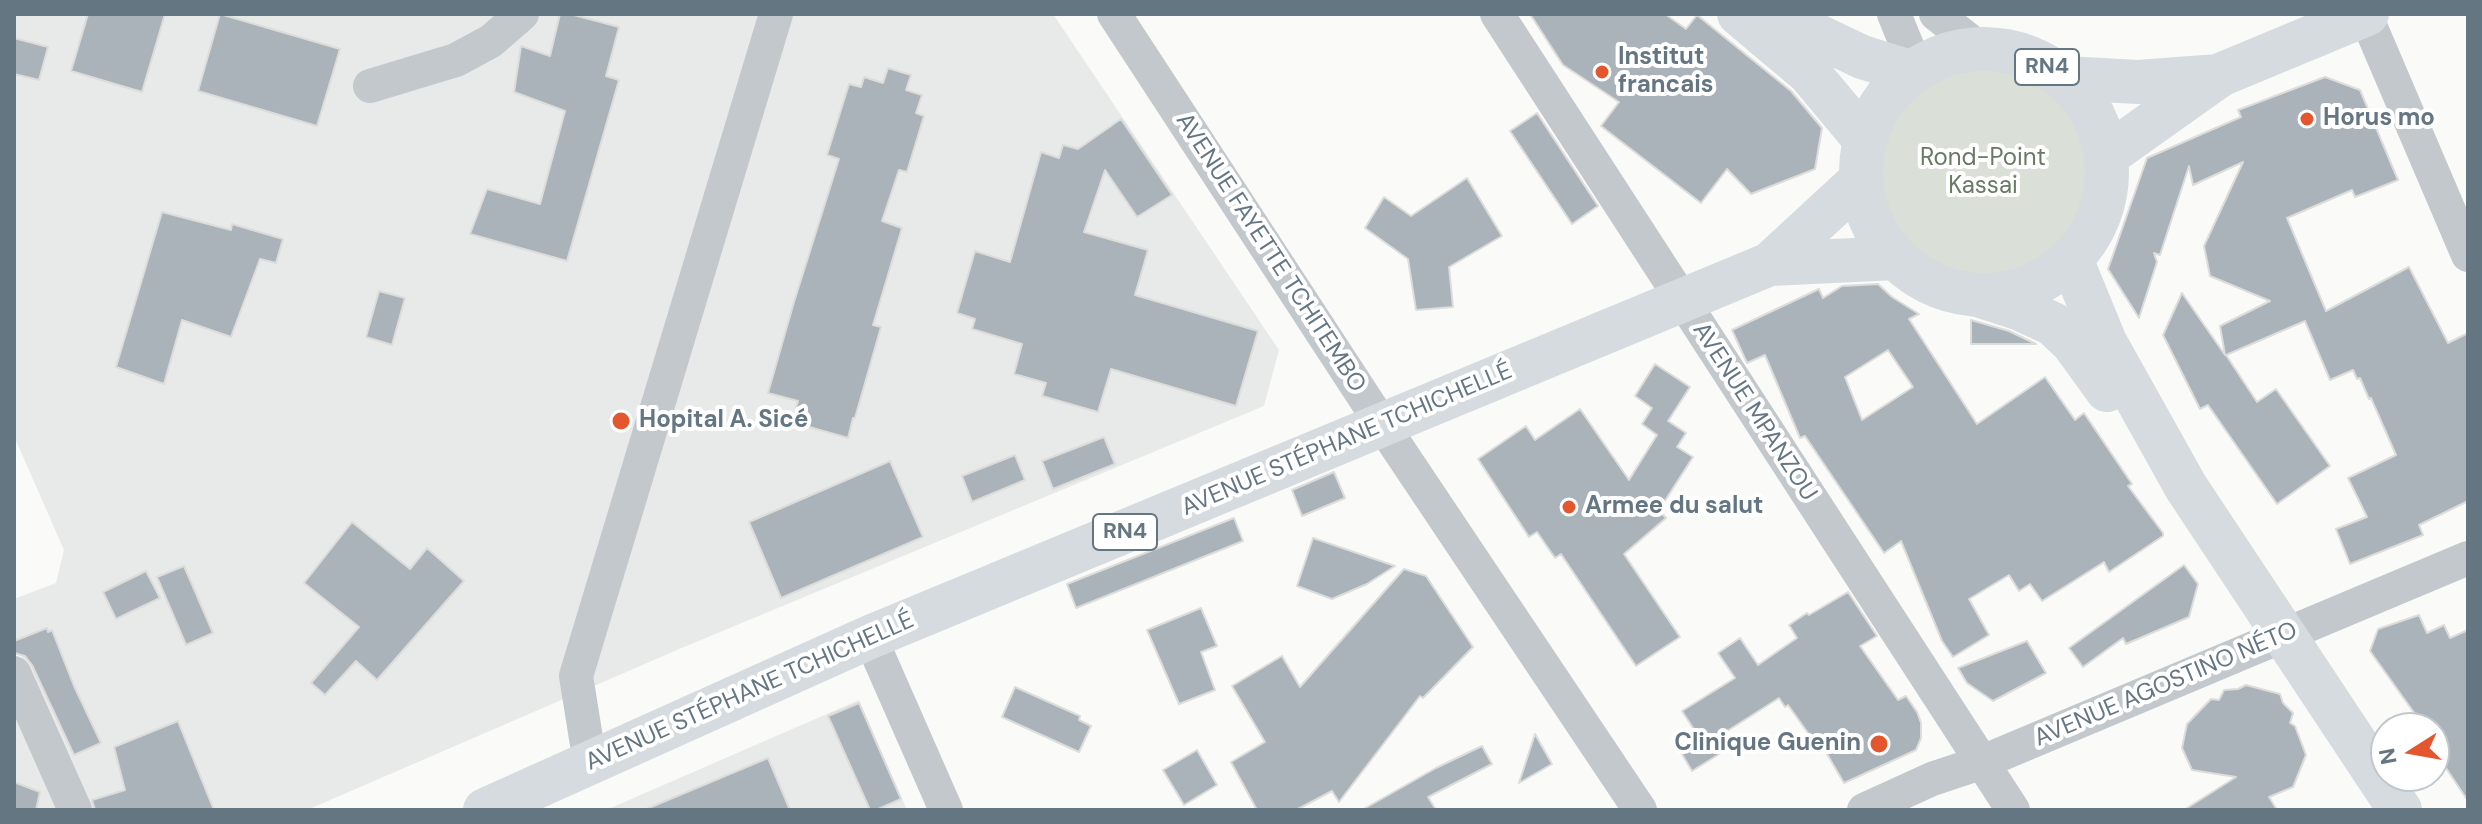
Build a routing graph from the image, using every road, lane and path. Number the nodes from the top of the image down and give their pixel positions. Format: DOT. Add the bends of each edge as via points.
graph roads {
  1 [pos="522,14"];
  2 [pos="776,14"];
  3 [pos="1114,14"];
  4 [pos="1497,14"];
  5 [pos="1739,14"];
  6 [pos="1781,14"];
  7 [pos="1894,14"];
  8 [pos="1936,14"];
  9 [pos="2366,14"];
  10 [pos="1979,48"];
  11 [pos="1913,70"];
  12 [pos="2220,75"];
  13 [pos="2064,78"];
  14 [pos="370,86"];
  15 [pos="2106,156"];
  16 [pos="1863,160"];
  17 [pos="2468,255"];
  18 [pos="1896,258"];
  19 [pos="2071,259"];
  20 [pos="1770,264"];
  21 [pos="1978,295"];
  22 [pos="1682,300"];
  23 [pos="1383,426"];
  24 [pos="2186,487"];
  25 [pos="2468,558"];
  26 [pos="2283,636"];
  27 [pos="870,637"];
  28 [pos="14,673"];
  29 [pos="590,763"];
  30 [pos="1980,763"];
  31 [pos="75,810"];
  32 [pos="485,810"];
  33 [pos="946,810"];
  34 [pos="1640,810"];
  35 [pos="1864,810"];
  36 [pos="2013,810"];
  37 [pos="2400,810"];
  1 -- 14 [label="street" via="491,41 456,60"];
  2 -- 29 [label="street" via="576,676"];
  3 -- 23 [label="street, AVENUE FAYETTE TCHITEMBO"];
  4 -- 22 [label="street, AVENUE MPANZOU"];
  5 -- 16 [label="main road" via="1809,73"];
  6 -- 11 [label="main road" via="1862,57"];
  7 -- 11 [label="street"];
  8 -- 10 [label="street"];
  9 -- 12 [label="main road, RN4"];
  9 -- 17 [label="street"];
  10 -- 11 [label="main road, RN4" via="1946,54"];
  10 -- 13 [label="main road, RN4" via="2010,51"];
  11 -- 16 [label="main road, RN4" via="1882,102"];
  12 -- 13 [label="main road, RN4" via="2138,82"];
  12 -- 15 [label="main road, RN4"];
  13 -- 15 [label="main road, RN4" via="2098,127"];
  15 -- 19 [label="main road, RN4" via="2100,212"];
  16 -- 18 [label="main road, RN4" via="1866,208"];
  16 -- 20 [label="main road, AVENUE STÉPHANE TCHICHELLÉ / RN4"];
  18 -- 20 [label="main road, AVENUE STÉPHANE TCHICHELLÉ / RN4"];
  18 -- 21 [label="main road, RN4" via="1948,290"];
  19 -- 21 [label="main road, RN4" via="2044,279 2012,292"];
  19 -- 24 [label="main road" via="2105,342"];
  20 -- 22 [label="main road, AVENUE STÉPHANE TCHICHELLÉ / RN4"];
  21 -- 24 [label="main road" via="2053,324"];
  22 -- 23 [label="main road, AVENUE STÉPHANE TCHICHELLÉ / RN4"];
  22 -- 30 [label="street, AVENUE MPANZOU"];
  23 -- 27 [label="main road, AVENUE STÉPHANE TCHICHELLÉ / RN4"];
  23 -- 34 [label="street, AVENUE FAYETTE TCHITEMBO"];
  24 -- 26 [label="main road"];
  25 -- 26 [label="street, AVENUE AGOSTINO NÉTO"];
  26 -- 30 [label="street, AVENUE AGOSTINO NÉTO"];
  26 -- 37 [label="main road"];
  27 -- 29 [label="main road, AVENUE STÉPHANE TCHICHELLÉ / RN4"];
  27 -- 33 [label="street"];
  28 -- 31 [label="street"];
  29 -- 32 [label="main road, AVENUE STÉPHANE TCHICHELLÉ / RN4"];
  30 -- 35 [label="street, AVENUE AGOSTINO NÉTO"];
  30 -- 36 [label="street, AVENUE MPANZOU"];
}
